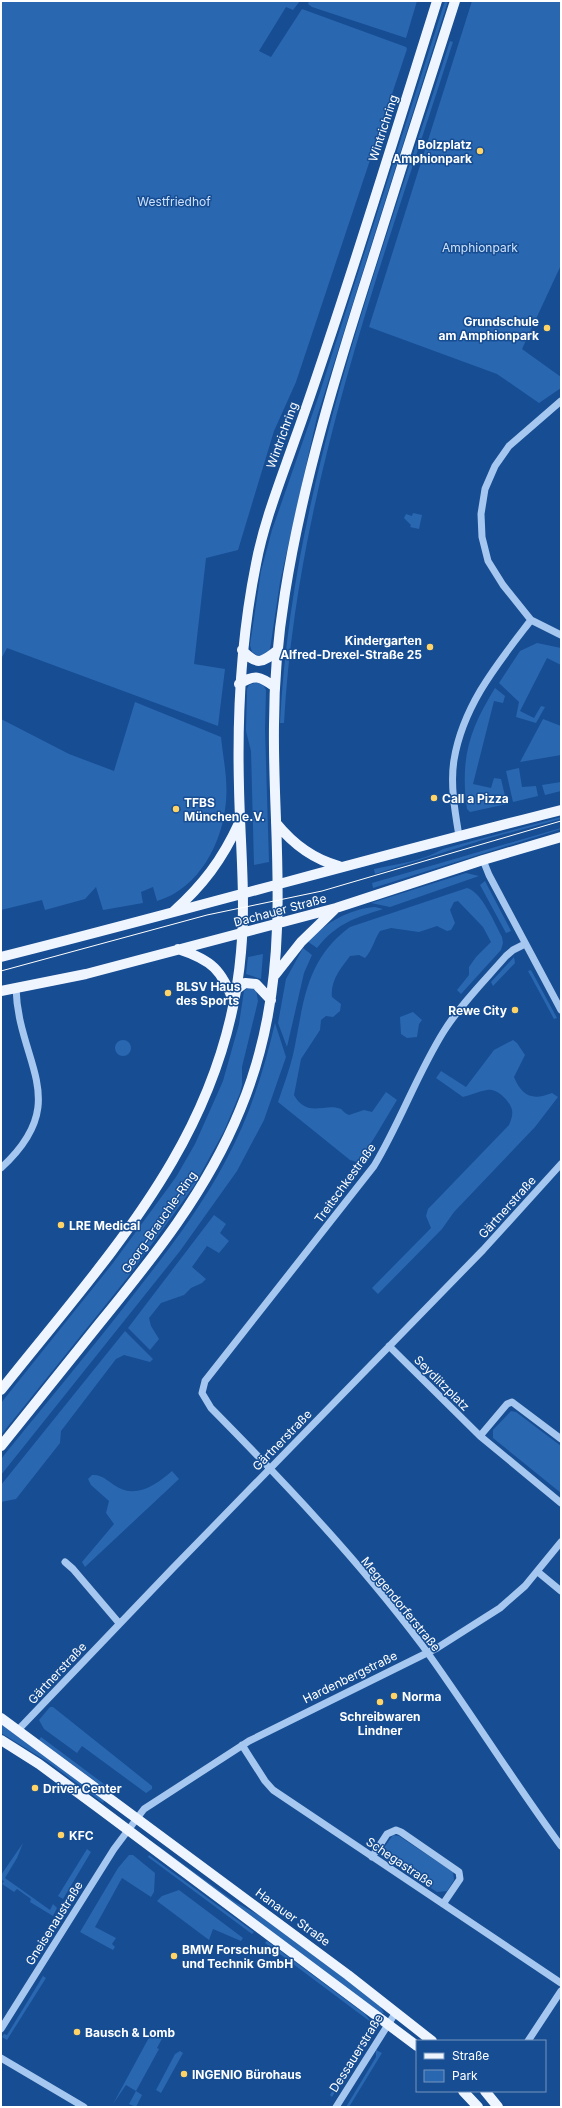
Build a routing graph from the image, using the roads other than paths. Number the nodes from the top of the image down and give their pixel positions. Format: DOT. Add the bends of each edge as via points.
graph roads {
  1 [pos="437,1"];
  2 [pos="455,1"];
  3 [pos="561,401"];
  4 [pos="531,620"];
  5 [pos="561,635"];
  6 [pos="242,650"];
  7 [pos="278,650"];
  8 [pos="239,684"];
  9 [pos="275,687"];
  10 [pos="561,810"];
  11 [pos="240,821"];
  12 [pos="276,823"];
  13 [pos="459,836"];
  14 [pos="561,838"];
  15 [pos="483,860"];
  16 [pos="341,866"];
  17 [pos="277,884"];
  18 [pos="242,894"];
  19 [pos="336,908"];
  20 [pos="172,914"];
  21 [pos="278,923"];
  22 [pos="242,933"];
  23 [pos="526,944"];
  24 [pos="178,950"];
  25 [pos="1,957"];
  26 [pos="274,977"];
  27 [pos="16,988"];
  28 [pos="236,989"];
  29 [pos="1,991"];
  30 [pos="270,1000"];
  31 [pos="234,1004"];
  32 [pos="561,1010"];
  33 [pos="561,1164"];
  34 [pos="1,1168"];
  35 [pos="389,1346"];
  36 [pos="1,1390"];
  37 [pos="202,1393"];
  38 [pos="480,1436"];
  39 [pos="561,1439"];
  40 [pos="1,1446"];
  41 [pos="270,1468"];
  42 [pos="561,1503"];
  43 [pos="561,1542"];
  44 [pos="64,1562"];
  45 [pos="538,1572"];
  46 [pos="561,1590"];
  47 [pos="119,1623"];
  48 [pos="427,1652"];
  49 [pos="1,1718"];
  50 [pos="18,1730"];
  51 [pos="3,1745"];
  52 [pos="242,1745"];
  53 [pos="136,1818"];
  54 [pos="127,1830"];
  55 [pos="561,1846"];
  56 [pos="372,1857"];
  57 [pos="443,1904"];
  58 [pos="561,1983"];
  59 [pos="561,1991"];
  60 [pos="396,2012"];
  61 [pos="387,2024"];
  62 [pos="1,2028"];
  63 [pos="431,2040"];
  64 [pos="529,2040"];
  65 [pos="416,2045"];
  66 [pos="1,2058"];
  67 [pos="464,2092"];
  68 [pos="486,2092"];
  69 [pos="84,2107"];
  70 [pos="336,2107"];
  71 [pos="478,2107"];
  72 [pos="498,2107"];
  1 -- 6 [label="main road, Wintrichring" via="333,328 266,525 257,557"];
  2 -- 7 [label="main road" via="349,333 322,427 294,546"];
  3 -- 4 [label="street" via="509,446 485,489 481,514 482,537 488,560 503,585"];
  4 -- 5 [label="street"];
  4 -- 13 [label="street" via="479,692 467,713 454,760 453,779"];
  6 -- 7 [label="main road" via="258,662"];
  6 -- 8 [label="main road, Wintrichring"];
  7 -- 9 [label="main road"];
  8 -- 9 [label="main road" via="259,677"];
  8 -- 11 [label="main road, Wintrichring"];
  9 -- 12 [label="main road"];
  10 -- 13 [label="main road, Dachauer Straße"];
  11 -- 18 [label="main road, Wintrichring"];
  11 -- 20 [label="main road" via="212,872"];
  12 -- 16 [label="main road" via="294,844 303,850 325,862"];
  12 -- 17 [label="main road"];
  13 -- 16 [label="main road, Dachauer Straße"];
  14 -- 15 [label="main road, Dachauer Straße"];
  15 -- 19 [label="main road, Dachauer Straße"];
  15 -- 23 [label="street"];
  16 -- 17 [label="main road, Dachauer Straße"];
  17 -- 18 [label="main road, Dachauer Straße"];
  17 -- 21 [label="main road, Georg-Brauchle-Ring"];
  18 -- 20 [label="main road, Dachauer Straße"];
  18 -- 22 [label="main road, Georg-Brauchle-Ring"];
  19 -- 21 [label="main road, Dachauer Straße"];
  19 -- 26 [label="main road" via="301,942"];
  20 -- 25 [label="main road, Dachauer Straße"];
  21 -- 22 [label="main road, Dachauer Straße"];
  21 -- 26 [label="main road, Georg-Brauchle-Ring"];
  22 -- 24 [label="main road, Dachauer Straße"];
  22 -- 28 [label="main road, Georg-Brauchle-Ring"];
  23 -- 32 [label="street"];
  23 -- 37 [label="street, Treitschkestraße" via="506,956 447,1027 374,1166 205,1382"];
  24 -- 27 [label="main road, Dachauer Straße" via="60,980"];
  24 -- 31 [label="main road" via="214,966 223,976"];
  26 -- 30 [label="main road, Georg-Brauchle-Ring"];
  27 -- 29 [label="main road, Dachauer Straße"];
  27 -- 34 [label="street" via="39,1100 32,1128 14,1155"];
  28 -- 30 [label="main road" via="245,983 256,984"];
  28 -- 31 [label="main road, Georg-Brauchle-Ring"];
  30 -- 40 [label="main road, Georg-Brauchle-Ring" via="260,1051 241,1108 193,1202 141,1272"];
  31 -- 36 [label="main road, Georg-Brauchle-Ring" via="210,1088 193,1126 164,1178 116,1246"];
  33 -- 35 [label="street, Gärtnerstraße" via="483,1250"];
  35 -- 38 [label="street, Seydlitzplatz"];
  35 -- 41 [label="street, Gärtnerstraße"];
  37 -- 41 [label="street, Meggendorferstraße" via="211,1408"];
  38 -- 39 [label="street" via="507,1404 512,1402"];
  38 -- 42 [label="street, Seydlitzplatz"];
  41 -- 47 [label="street, Gärtnerstraße"];
  41 -- 48 [label="street, Meggendorferstraße" via="339,1544"];
  43 -- 45 [label="street, Hardenbergstraße"];
  44 -- 47 [label="street"];
  45 -- 46 [label="street"];
  45 -- 48 [label="street, Hardenbergstraße" via="509,1602"];
  47 -- 50 [label="street, Gärtnerstraße"];
  48 -- 52 [label="street, Hardenbergstraße"];
  48 -- 55 [label="street, Meggendorferstraße"];
  49 -- 50 [label="main road, Hanauer Straße"];
  50 -- 53 [label="main road, Hanauer Straße"];
  51 -- 54 [label="main road" via="39,1764"];
  52 -- 53 [label="street, Hardenbergstraße" via="150,1804"];
  52 -- 56 [label="street, Schegastraße" via="270,1788"];
  53 -- 54 [label="street"];
  53 -- 60 [label="main road, Hanauer Straße"];
  54 -- 61 [label="main road"];
  54 -- 62 [label="street, Gneisenaustraße"];
  56 -- 57 [label="street, Schegastraße"];
  56 -- 57 [label="street" via="387,1834 396,1830 455,1869 459,1872 460,1879"];
  57 -- 58 [label="street, Schegastraße"];
  59 -- 64 [label="street"];
  60 -- 61 [label="street, Dessauerstraße"];
  60 -- 63 [label="main road, Hanauer Straße"];
  61 -- 65 [label="main road"];
  61 -- 70 [label="street, Dessauerstraße"];
  66 -- 69 [label="street"];
  67 -- 71 [label="main road"];
  68 -- 72 [label="main road"];
}
